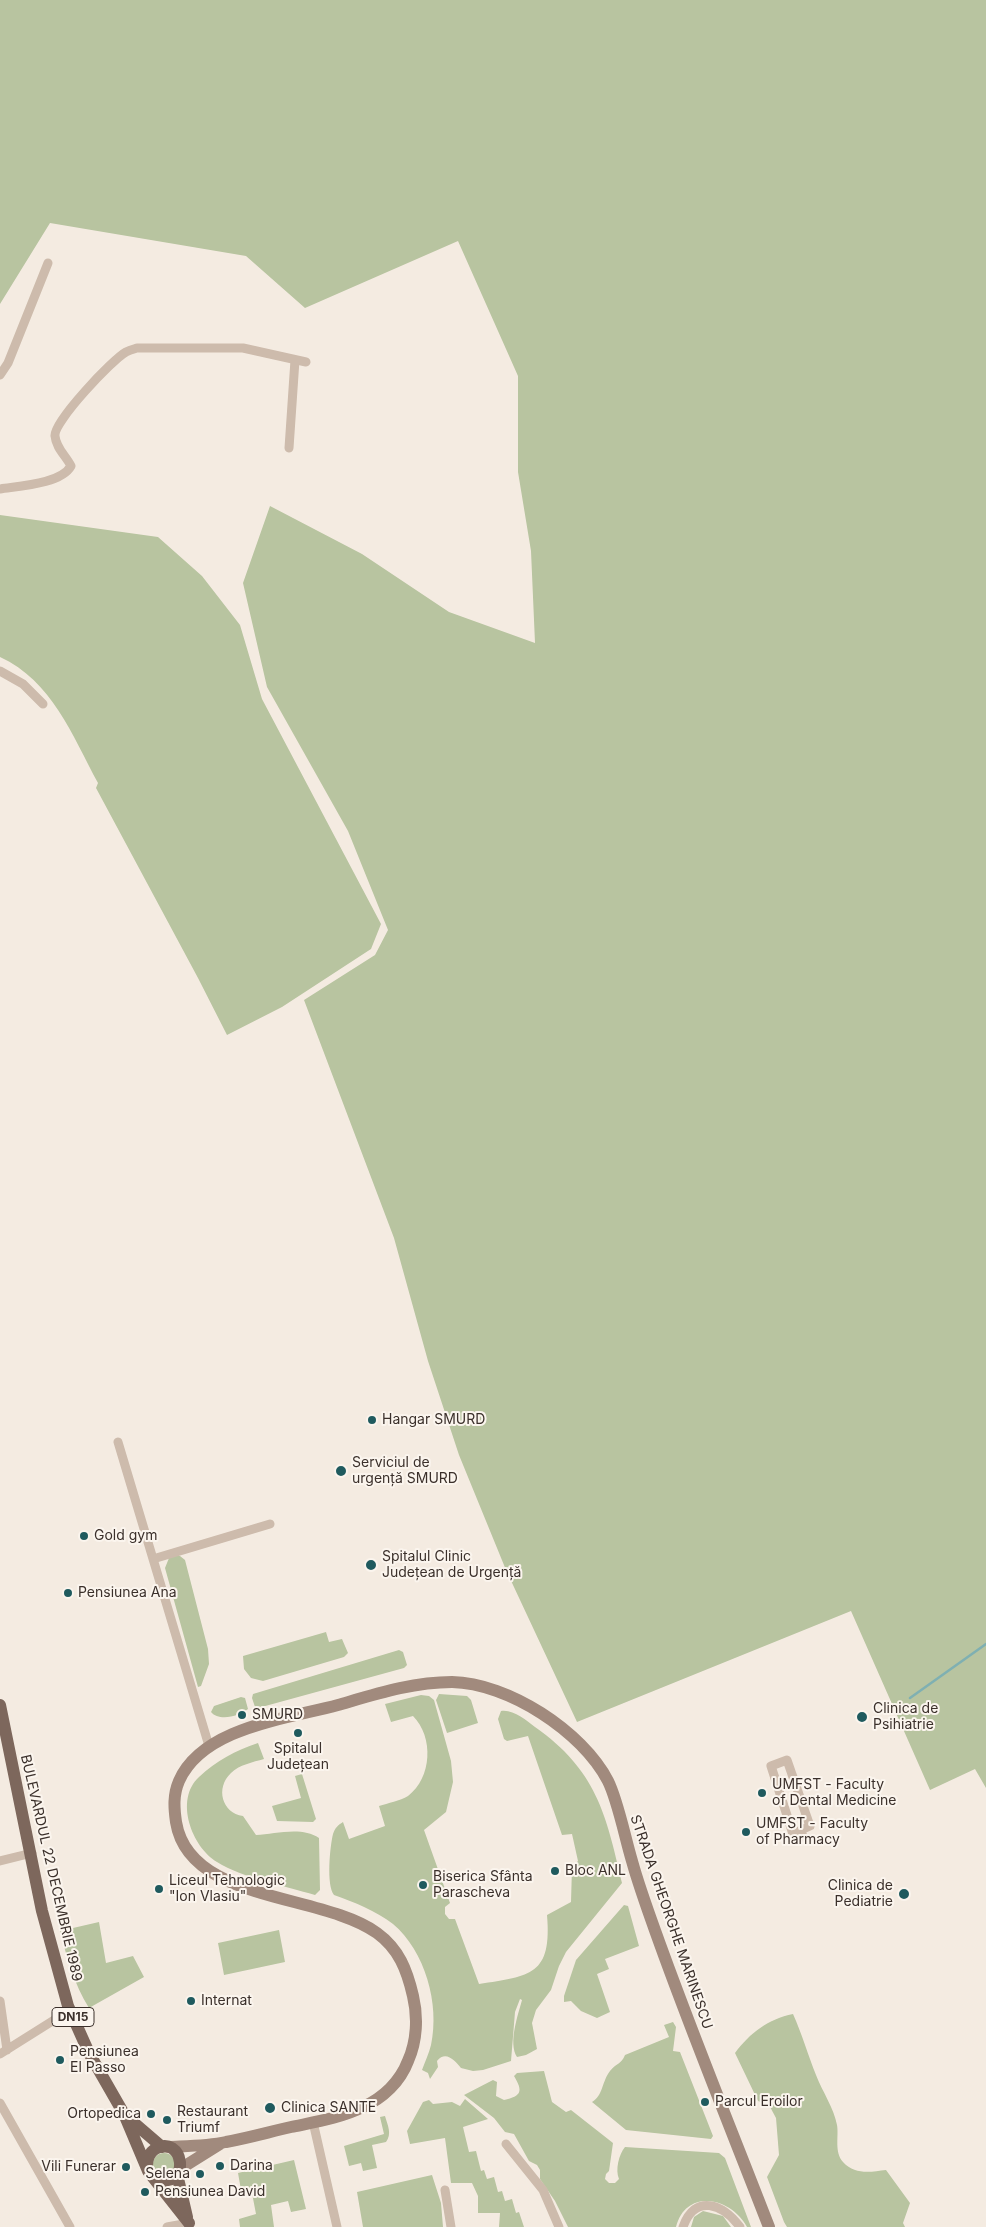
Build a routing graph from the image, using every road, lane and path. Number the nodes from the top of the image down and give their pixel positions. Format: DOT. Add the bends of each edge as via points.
graph roads {
  1 [pos="48,263"];
  2 [pos="295,360"];
  3 [pos="306,362"];
  4 [pos="0,375"];
  5 [pos="289,448"];
  6 [pos="0,489"];
  7 [pos="0,671"];
  8 [pos="43,704"];
  9 [pos="118,1442"];
  10 [pos="270,1524"];
  11 [pos="153,1559"];
  12 [pos="0,1705"];
  13 [pos="209,1746"];
  14 [pos="802,1834"];
  15 [pos="32,1853"];
  16 [pos="0,1861"];
  17 [pos="0,2001"];
  18 [pos="70,2010"];
  19 [pos="3,2052"];
  20 [pos="0,2103"];
  21 [pos="124,2114"];
  22 [pos="313,2122"];
  23 [pos="222,2143"];
  24 [pos="506,2144"];
  25 [pos="165,2147"];
  26 [pos="147,2166"];
  27 [pos="179,2172"];
  28 [pos="156,2179"];
  29 [pos="445,2190"];
  30 [pos="189,2225"];
  31 [pos="70,2227"];
  32 [pos="167,2227"];
  33 [pos="337,2227"];
  34 [pos="451,2227"];
  35 [pos="559,2227"];
  36 [pos="683,2227"];
  37 [pos="740,2227"];
  38 [pos="768,2227"];
  1 -- 4 [label="street" via="8,363"];
  2 -- 3 [label="street"];
  2 -- 5 [label="street"];
  2 -- 6 [label="street" via="243,348 138,348 126,352 80,396 57,425 56,444 71,466 68,471 31,484"];
  7 -- 8 [label="street" via="23,684"];
  9 -- 11 [label="street"];
  10 -- 11 [label="street"];
  11 -- 13 [label="street"];
  12 -- 15 [label="main road, BULEVARDUL 22 DECEMBRIE 1989 / DN15"];
  13 -- 22 [label="main road, STRADA GHEORGHE MARINESCU" via="190,1762 178,1783 173,1805 178,1835 190,1856 210,1873 361,1923 380,1935 396,1952 407,1971 415,2005 416,2036 408,2063 396,2083 363,2107"];
  13 -- 38 [label="main road, STRADA GHEORGHE MARINESCU" via="232,1734 275,1721 408,1686 445,1682 468,1684 508,1696 540,1712 564,1730 582,1746 608,1782 659,1941"];
  14 -- 14 [label="street" via="810,1826 787,1760 771,1766 793,1834"];
  15 -- 16 [label="street"];
  15 -- 18 [label="main road, BULEVARDUL 22 DECEMBRIE 1989 / DN15" via="52,1949"];
  17 -- 19 [label="street"];
  18 -- 19 [label="street"];
  18 -- 21 [label="main road, BULEVARDUL 22 DECEMBRIE 1989 / DN15" via="89,2053"];
  20 -- 31 [label="street"];
  21 -- 25 [label="main road, BULEVARDUL 22 DECEMBRIE 1989 / DN15"];
  21 -- 26 [label="main road, BULEVARDUL 22 DECEMBRIE 1989 / DN15"];
  22 -- 23 [label="main road, STRADA GHEORGHE MARINESCU"];
  22 -- 33 [label="street"];
  23 -- 25 [label="main road, STRADA GHEORGHE MARINESCU"];
  23 -- 27 [label="main road, STRADA GHEORGHE MARINESCU"];
  24 -- 35 [label="street" via="543,2190"];
  25 -- 26 [label="main road" via="152,2151"];
  25 -- 27 [label="main road, BULEVARDUL 22 DECEMBRIE 1989 / DN15" via="180,2158"];
  26 -- 28 [label="main road, BULEVARDUL 22 DECEMBRIE 1989 / DN15"];
  27 -- 28 [label="main road" via="168,2180"];
  27 -- 30 [label="main road, BULEVARDUL 22 DECEMBRIE 1989 / DN15"];
  28 -- 30 [label="main road, BULEVARDUL 22 DECEMBRIE 1989 / DN15"];
  29 -- 34 [label="street"];
  30 -- 32 [label="street"];
  36 -- 37 [label="street" via="687,2216 697,2207 707,2205 725,2210"];
}
